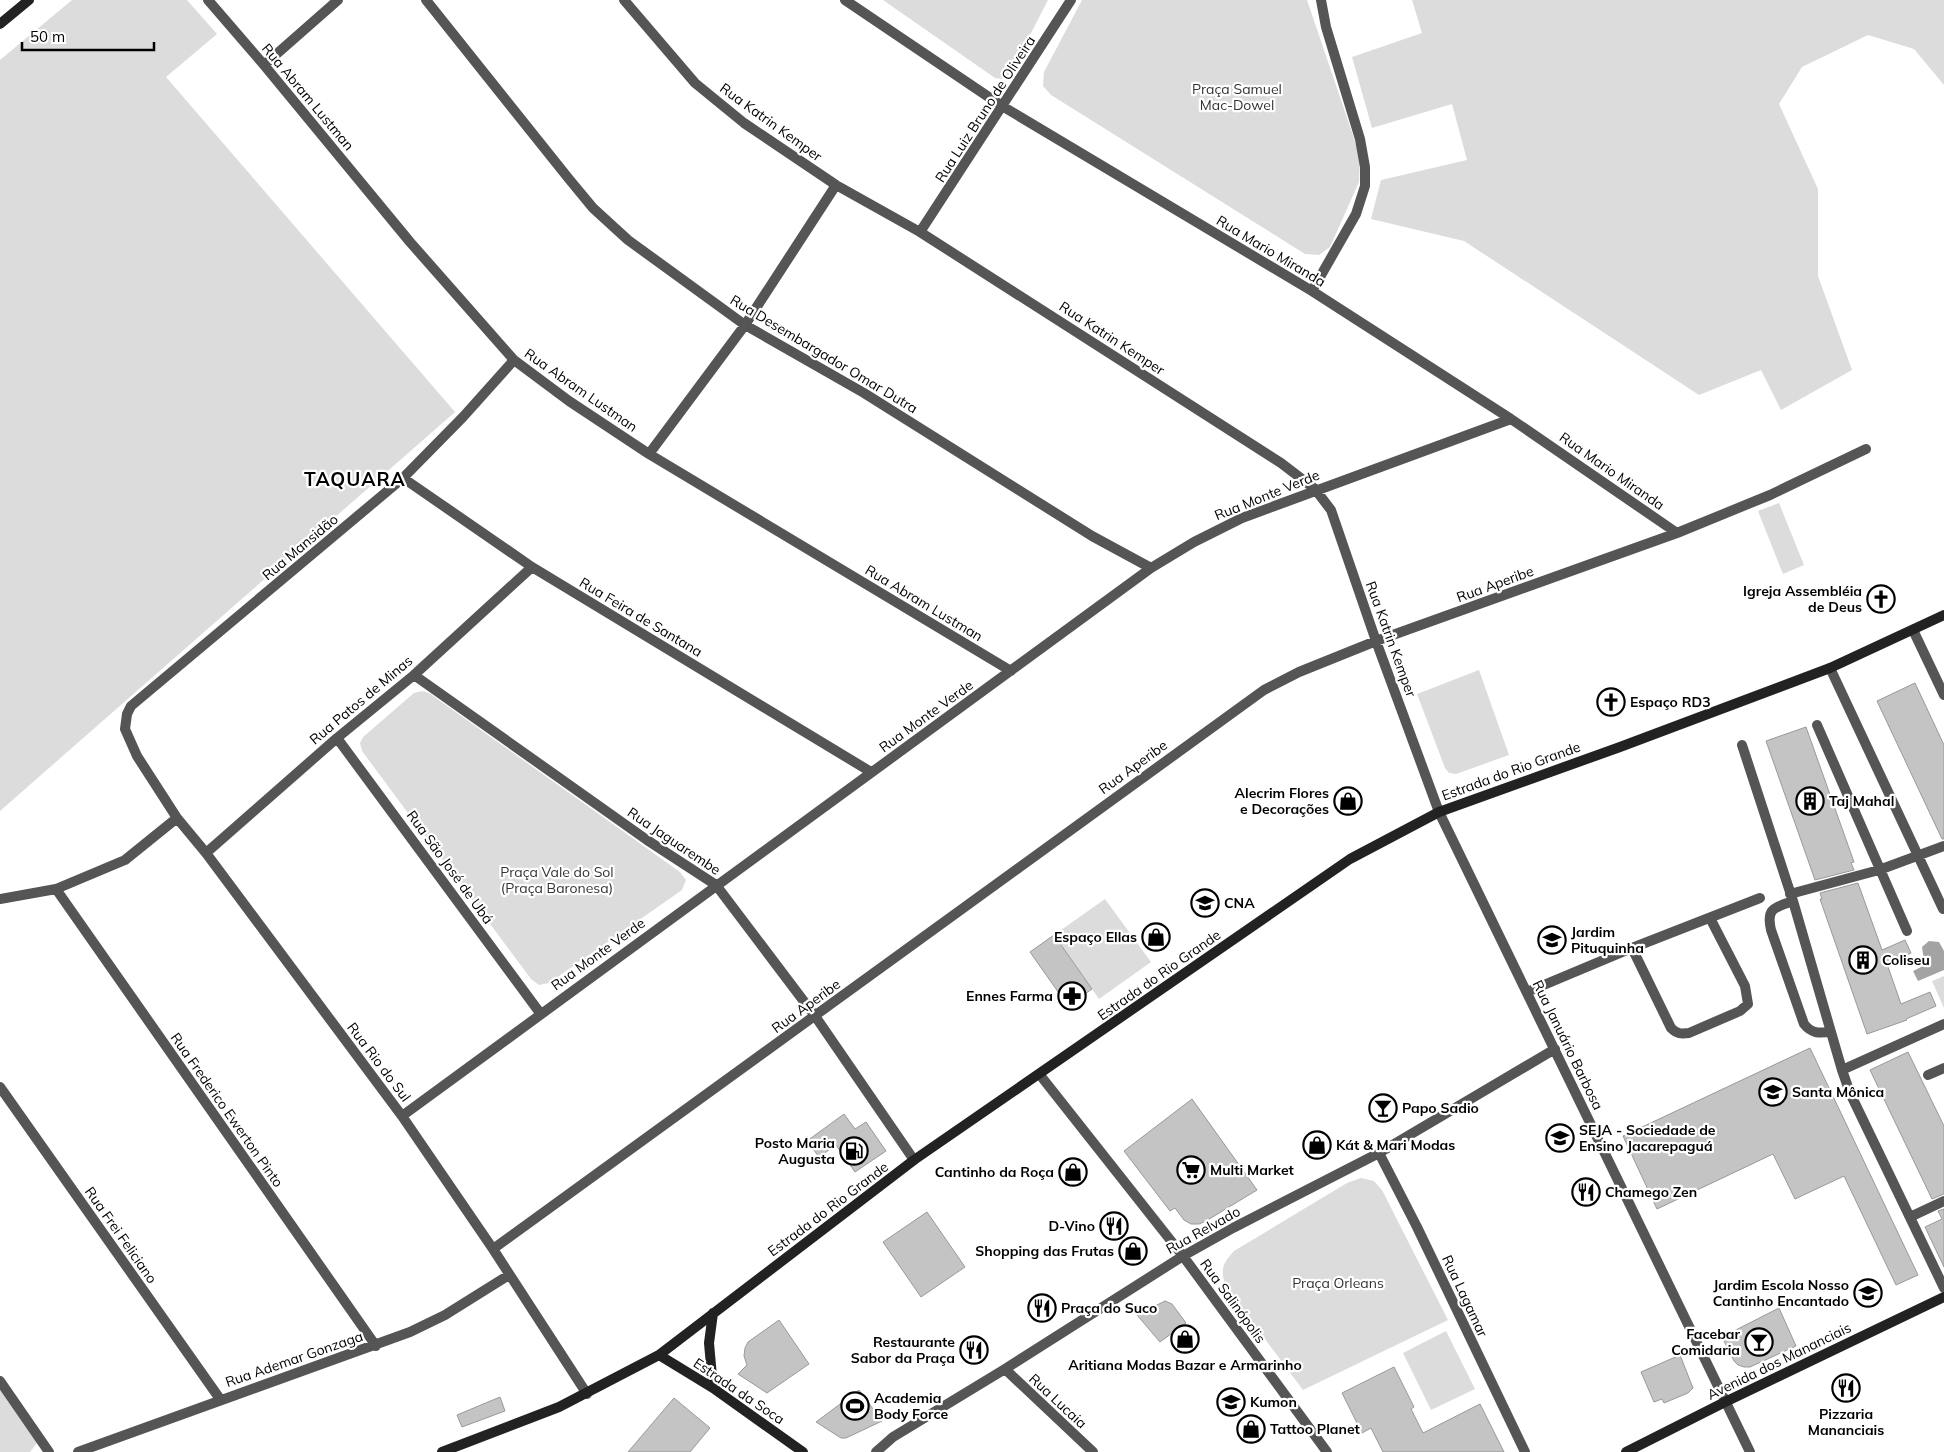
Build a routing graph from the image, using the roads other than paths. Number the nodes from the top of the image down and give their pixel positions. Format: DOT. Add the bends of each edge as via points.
graph roads {
  1 [pos="29,0"];
  2 [pos="208,0"];
  3 [pos="338,0"];
  4 [pos="426,0"];
  5 [pos="624,0"];
  6 [pos="845,0"];
  7 [pos="1071,0"];
  8 [pos="1321,0"];
  9 [pos="0,24"];
  10 [pos="264,65"];
  11 [pos="1002,106"];
  12 [pos="836,185"];
  13 [pos="920,232"];
  14 [pos="1312,291"];
  15 [pos="745,326"];
  16 [pos="514,360"];
  17 [pos="1510,418"];
  18 [pos="1866,449"];
  19 [pos="649,454"];
  20 [pos="403,478"];
  21 [pos="1314,489"];
  22 [pos="1677,533"];
  23 [pos="532,567"];
  24 [pos="1151,568"];
  25 [pos="1944,615"];
  26 [pos="1913,630"];
  27 [pos="1376,640"];
  28 [pos="1830,668"];
  29 [pos="1010,671"];
  30 [pos="414,675"];
  31 [pos="1944,695"];
  32 [pos="1817,724"];
  33 [pos="337,738"];
  34 [pos="1742,746"];
  35 [pos="137,756"];
  36 [pos="871,772"];
  37 [pos="1439,812"];
  38 [pos="177,818"];
  39 [pos="1944,846"];
  40 [pos="206,852"];
  41 [pos="1918,856"];
  42 [pos="1879,870"];
  43 [pos="716,885"];
  44 [pos="56,890"];
  45 [pos="1792,897"];
  46 [pos="1760,898"];
  47 [pos="0,899"];
  48 [pos="1943,909"];
  49 [pos="1710,918"];
  50 [pos="1907,931"];
  51 [pos="1632,948"];
  52 [pos="1527,992"];
  53 [pos="540,1013"];
  54 [pos="816,1016"];
  55 [pos="1944,1024"];
  56 [pos="1831,1032"];
  57 [pos="1555,1050"];
  58 [pos="1944,1068"];
  59 [pos="1842,1070"];
  60 [pos="1040,1075"];
  61 [pos="1928,1075"];
  62 [pos="0,1087"];
  63 [pos="402,1116"];
  64 [pos="1379,1153"];
  65 [pos="914,1160"];
  66 [pos="1944,1201"];
  67 [pos="1910,1218"];
  68 [pos="493,1249"];
  69 [pos="1183,1256"];
  70 [pos="509,1274"];
  71 [pos="1944,1288"];
  72 [pos="1944,1297"];
  73 [pos="713,1313"];
  74 [pos="376,1346"];
  75 [pos="659,1355"];
  76 [pos="1005,1369"];
  77 [pos="0,1381"];
  78 [pos="713,1388"];
  79 [pos="587,1394"];
  80 [pos="220,1399"];
  81 [pos="1725,1402"];
  82 [pos="50,1452"];
  83 [pos="78,1452"];
  84 [pos="442,1452"];
  85 [pos="803,1452"];
  86 [pos="876,1452"];
  87 [pos="1093,1452"];
  88 [pos="1327,1452"];
  89 [pos="1524,1452"];
  90 [pos="1626,1452"];
  91 [pos="1750,1452"];
  1 -- 9 [label="main road"];
  2 -- 10 [label="street, Rua Abram Lustman"];
  3 -- 10 [label="street"];
  4 -- 15 [label="street, Rua Desembargador Omar Dutra" via="593,208 628,240"];
  5 -- 12 [label="street, Rua Katrin Kemper" via="695,84 744,123"];
  6 -- 11 [label="street, Rua Mario Miranda"];
  7 -- 11 [label="street, Rua Luiz Bruno de Oliveira"];
  8 -- 14 [label="street" via="1360,139 1365,186 1356,214"];
  10 -- 16 [label="street, Rua Abram Lustman" via="410,242"];
  11 -- 13 [label="street, Rua Luiz Bruno de Oliveira"];
  11 -- 14 [label="street, Rua Mario Miranda"];
  12 -- 13 [label="street, Rua Katrin Kemper"];
  12 -- 15 [label="street"];
  13 -- 21 [label="street, Rua Katrin Kemper" via="1282,463"];
  14 -- 17 [label="street, Rua Mario Miranda"];
  15 -- 19 [label="street"];
  15 -- 24 [label="street, Rua Desembargador Omar Dutra" via="864,393 1092,536"];
  16 -- 19 [label="street, Rua Abram Lustman" via="568,401"];
  16 -- 20 [label="street, Rua Mansidão"];
  17 -- 21 [label="street, Rua Monte Verde"];
  17 -- 22 [label="street, Rua Mario Miranda"];
  18 -- 22 [label="street, Rua Aperibe" via="1770,495"];
  19 -- 29 [label="street, Rua Abram Lustman"];
  20 -- 23 [label="street, Rua Feira de Santana"];
  20 -- 35 [label="street, Rua Mansidão" via="131,706 126,729"];
  21 -- 24 [label="street, Rua Monte Verde" via="1242,518"];
  21 -- 27 [label="street, Rua Katrin Kemper" via="1331,510"];
  22 -- 27 [label="street, Rua Aperibe"];
  23 -- 30 [label="street, Rua Patos de Minas"];
  23 -- 36 [label="street, Rua Feira de Santana"];
  24 -- 29 [label="street, Rua Monte Verde"];
  25 -- 26 [label="main road, Estrada do Rio Grande"];
  26 -- 28 [label="main road, Estrada do Rio Grande"];
  26 -- 31 [label="street"];
  27 -- 37 [label="street, Rua Katrin Kemper"];
  27 -- 54 [label="street, Rua Aperibe" via="1264,690"];
  28 -- 37 [label="main road, Estrada do Rio Grande"];
  28 -- 41 [label="street"];
  29 -- 36 [label="street, Rua Monte Verde"];
  30 -- 33 [label="street, Rua Patos de Minas"];
  30 -- 43 [label="street, Rua Jaguarembe"];
  32 -- 42 [label="street"];
  33 -- 40 [label="street, Rua Patos de Minas"];
  33 -- 53 [label="street, Rua São José de Ubá"];
  34 -- 45 [label="street"];
  35 -- 38 [label="street, Rua Rio do Sul"];
  36 -- 43 [label="street, Rua Monte Verde"];
  37 -- 52 [label="street, Rua Januário Barbosa"];
  37 -- 60 [label="main road, Estrada do Rio Grande" via="1350,859"];
  38 -- 40 [label="street, Rua Rio do Sul"];
  38 -- 44 [label="street" via="124,860"];
  39 -- 41 [label="street"];
  40 -- 63 [label="street, Rua Rio do Sul"];
  41 -- 42 [label="street"];
  41 -- 48 [label="street"];
  42 -- 45 [label="street"];
  42 -- 50 [label="street"];
  43 -- 53 [label="street, Rua Monte Verde"];
  43 -- 54 [label="street, Rua Jaguarembe"];
  44 -- 47 [label="street"];
  44 -- 74 [label="street, Rua Frederico Ewerton Pinto"];
  45 -- 56 [label="street"];
  45 -- 56 [label="street" via="1771,910 1771,930 1804,1024 1813,1032"];
  46 -- 49 [label="street"];
  49 -- 51 [label="street"];
  49 -- 51 [label="street" via="1745,986 1748,1004 1740,1012 1689,1033 1681,1034 1671,1028"];
  51 -- 52 [label="street"];
  52 -- 57 [label="street, Rua Januário Barbosa"];
  53 -- 63 [label="street, Rua Monte Verde"];
  54 -- 65 [label="street, Rua Jaguarembe"];
  54 -- 68 [label="street, Rua Aperibe"];
  55 -- 59 [label="street"];
  56 -- 59 [label="street"];
  57 -- 64 [label="street, Rua Relvado"];
  57 -- 81 [label="street, Rua Januário Barbosa"];
  58 -- 61 [label="street"];
  59 -- 67 [label="street"];
  60 -- 65 [label="main road, Estrada do Rio Grande"];
  60 -- 69 [label="street, Rua Salinópolis"];
  62 -- 80 [label="street, Rua Frei Feliciano"];
  63 -- 68 [label="street, Rua Rio do Sul"];
  64 -- 69 [label="street, Rua Relvado"];
  64 -- 89 [label="street, Rua Lagamar"];
  65 -- 73 [label="main road, Estrada do Rio Grande"];
  66 -- 67 [label="street"];
  67 -- 71 [label="street"];
  68 -- 70 [label="street, Rua Rio do Sul"];
  69 -- 76 [label="street, Rua Relvado"];
  69 -- 88 [label="street, Rua Salinópolis"];
  70 -- 74 [label="street, Rua Ademar Gonzaga" via="445,1315"];
  70 -- 79 [label="street, Rua Rio do Sul"];
  72 -- 81 [label="main road, Avenida dos Mananciais"];
  73 -- 75 [label="main road, Estrada do Rio Grande"];
  73 -- 78 [label="main road" via="710,1343"];
  74 -- 80 [label="street, Rua Ademar Gonzaga"];
  75 -- 78 [label="main road, Estrada da Soca"];
  75 -- 79 [label="main road, Estrada do Rio Grande"];
  76 -- 86 [label="street, Rua Relvado" via="893,1437"];
  76 -- 87 [label="street, Rua Lucaia"];
  77 -- 82 [label="street"];
  78 -- 85 [label="main road, Estrada da Soca"];
  79 -- 84 [label="main road, Estrada do Rio Grande"];
  80 -- 83 [label="street, Rua Ademar Gonzaga"];
  81 -- 90 [label="main road, Avenida dos Mananciais"];
  81 -- 91 [label="street, Rua Januário Barbosa"];
}
